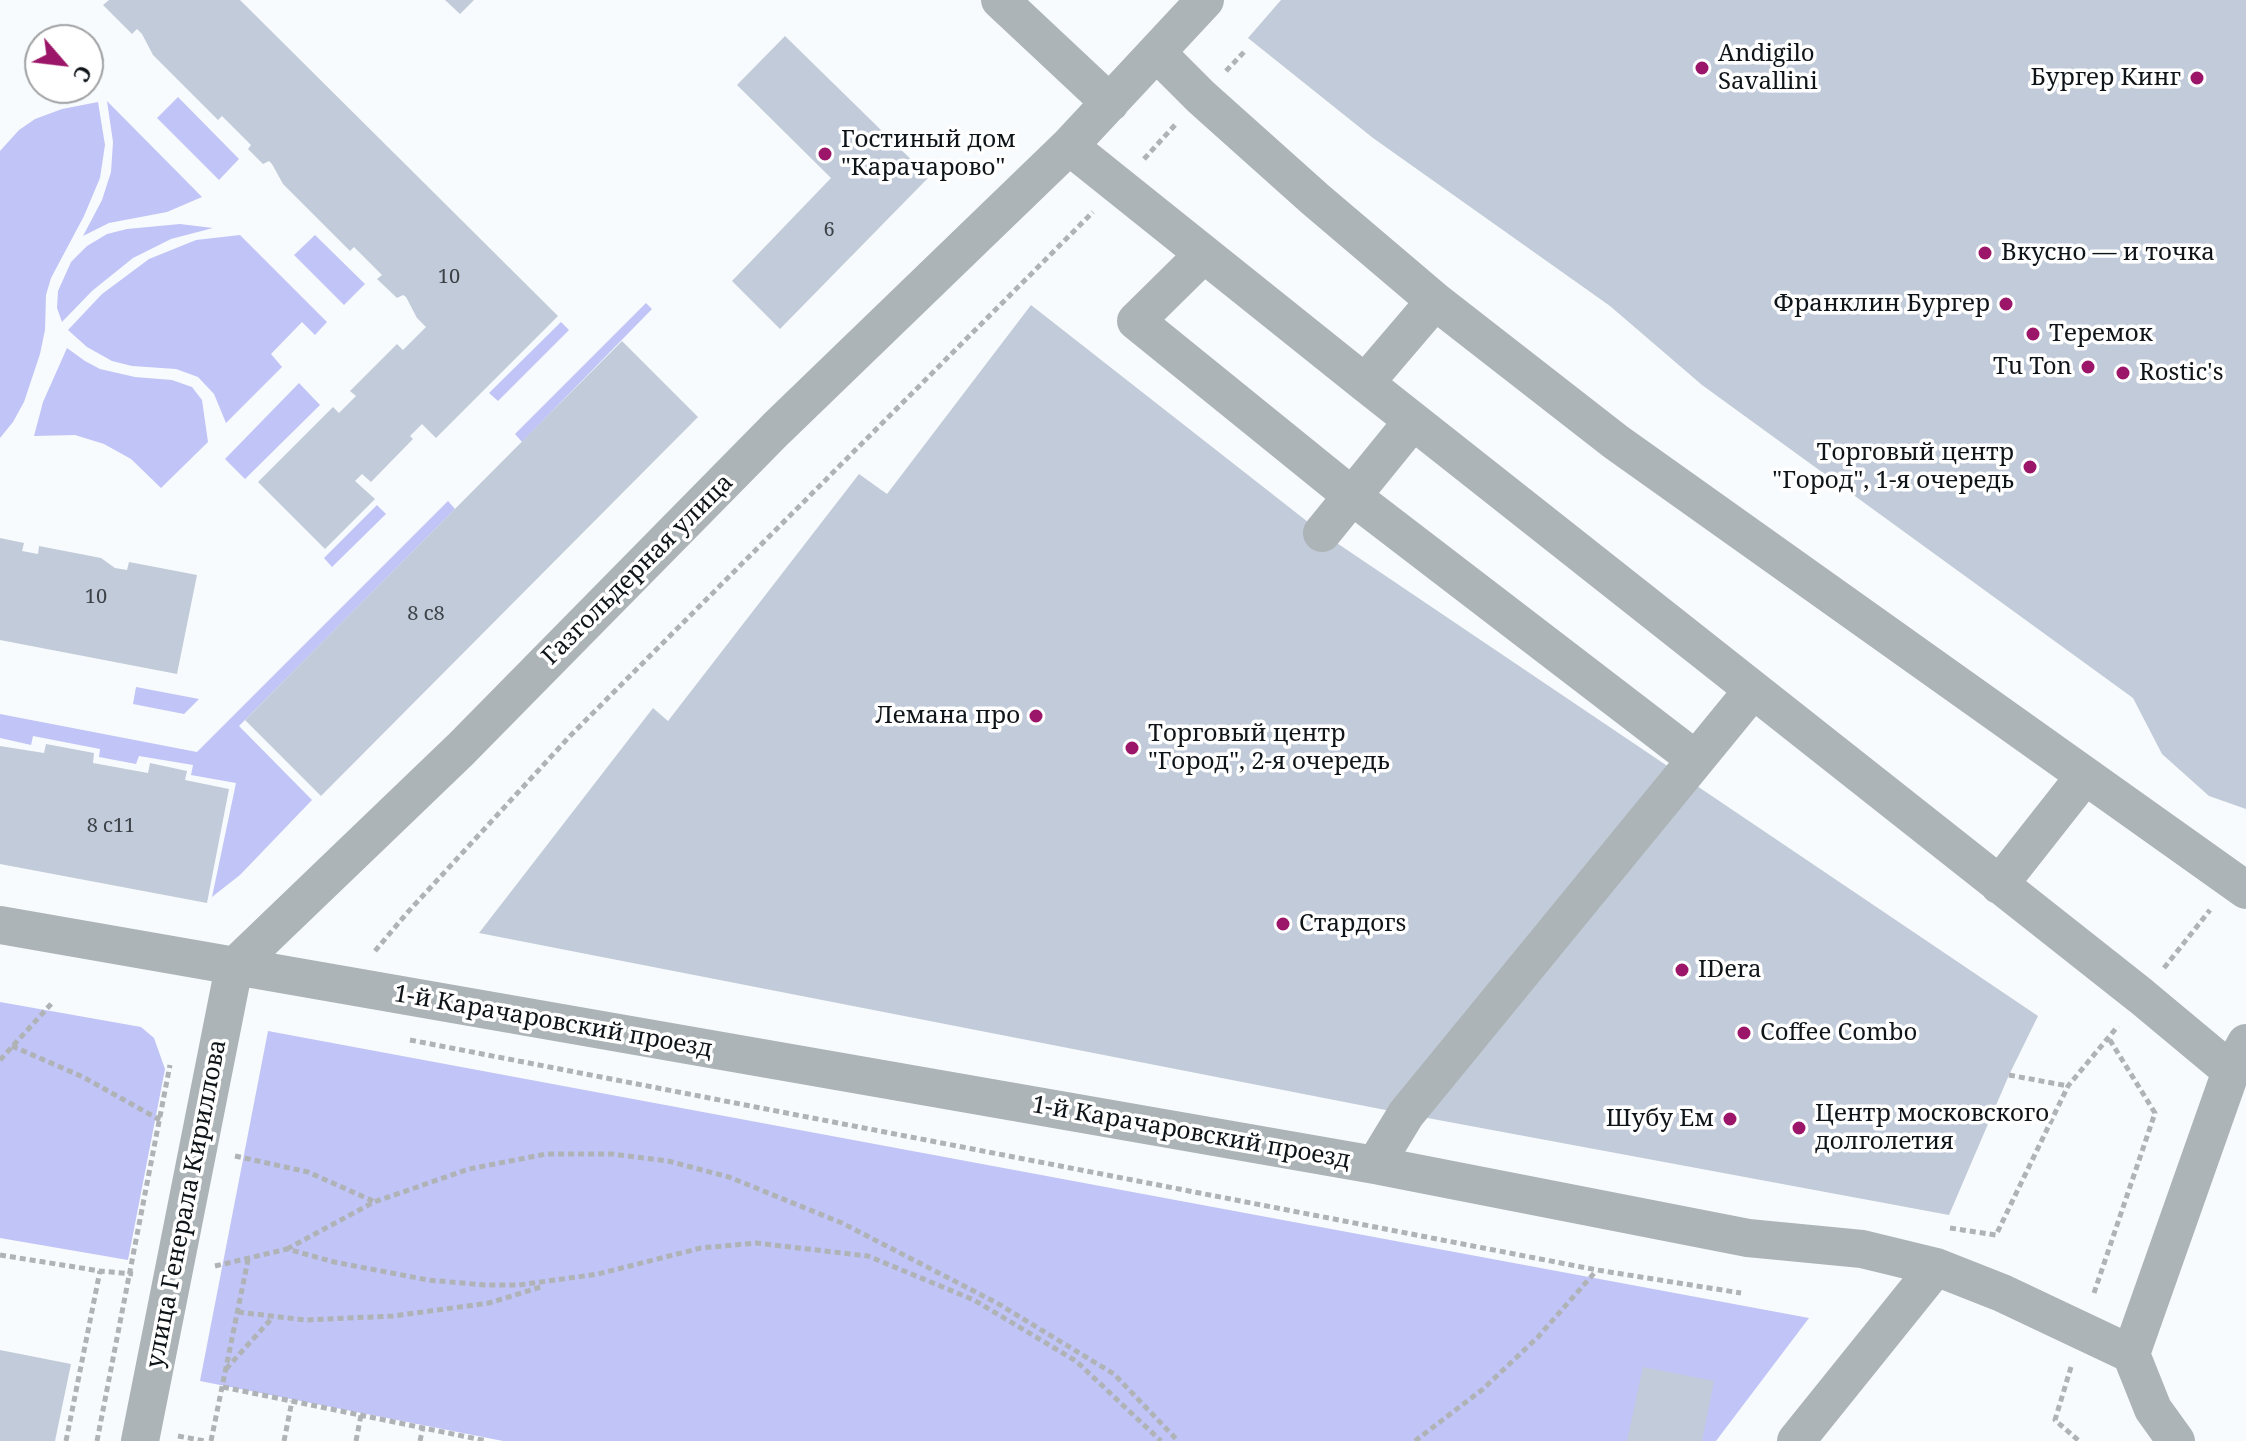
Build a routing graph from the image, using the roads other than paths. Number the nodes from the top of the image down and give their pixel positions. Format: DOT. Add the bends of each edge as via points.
graph roads {
  1 [pos="1000,0"];
  2 [pos="1205,0"];
  3 [pos="1157,53"];
  4 [pos="1110,103"];
  5 [pos="1069,146"];
  6 [pos="1204,254"];
  7 [pos="1435,301"];
  8 [pos="1365,383"];
  9 [pos="1413,421"];
  10 [pos="1352,496"];
  11 [pos="1322,533"];
  12 [pos="1753,690"];
  13 [pos="1695,759"];
  14 [pos="2084,777"];
  15 [pos="1999,885"];
  16 [pos="2240,885"];
  17 [pos="0,925"];
  18 [pos="234,967"];
  19 [pos="2238,1057"];
  20 [pos="1375,1165"];
  21 [pos="1936,1267"];
  22 [pos="2131,1354"];
  23 [pos="157,1438"];
  24 [pos="1796,1441"];
  25 [pos="2176,1441"];
  1 -- 4 [label="street"];
  2 -- 3 [label="street, Газгольдерная улица"];
  3 -- 4 [label="street, Газгольдерная улица"];
  3 -- 7 [label="street"];
  4 -- 5 [label="street, Газгольдерная улица"];
  5 -- 6 [label="street"];
  5 -- 18 [label="street, Газгольдерная улица"];
  6 -- 8 [label="street"];
  6 -- 10 [label="street" via="1136,321"];
  7 -- 8 [label="street"];
  7 -- 14 [label="street" via="1616,442"];
  8 -- 9 [label="street"];
  9 -- 10 [label="street"];
  9 -- 12 [label="street"];
  10 -- 11 [label="street"];
  10 -- 13 [label="street"];
  12 -- 13 [label="street"];
  12 -- 15 [label="street"];
  13 -- 20 [label="street" via="1406,1114"];
  14 -- 15 [label="street"];
  14 -- 16 [label="street"];
  15 -- 19 [label="street" via="2141,996"];
  17 -- 18 [label="street"];
  18 -- 20 [label="street, 1-й Карачаровский проезд"];
  18 -- 23 [label="street, улица Генерала Кириллова" via="174,1271"];
  19 -- 22 [label="street"];
  20 -- 21 [label="street, 1-й Карачаровский проезд" via="1748,1238 1862,1249"];
  21 -- 22 [label="street, 1-й Карачаровский проезд"];
  21 -- 24 [label="street"];
  22 -- 25 [label="street" via="2153,1409"];
}
